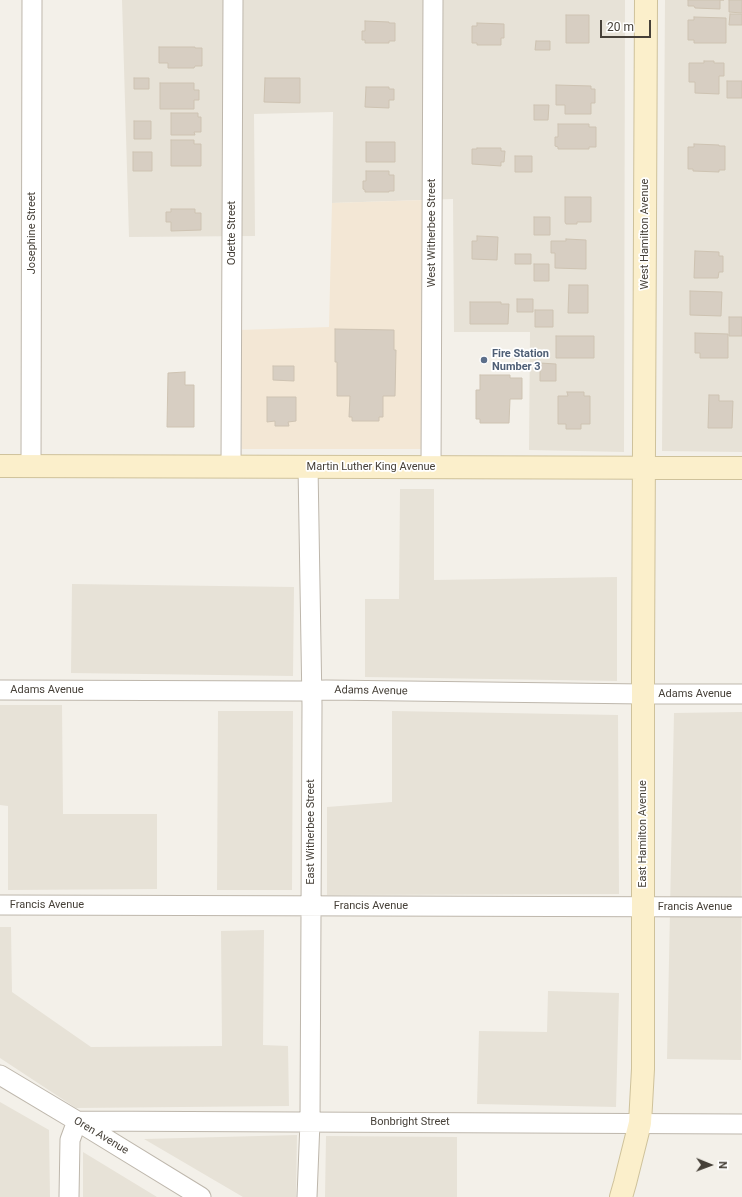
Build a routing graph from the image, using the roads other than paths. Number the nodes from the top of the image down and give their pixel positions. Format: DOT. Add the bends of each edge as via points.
graph roads {
  1 [pos="32,0"];
  2 [pos="233,0"];
  3 [pos="433,0"];
  4 [pos="646,0"];
  5 [pos="0,466"];
  6 [pos="31,466"];
  7 [pos="231,466"];
  8 [pos="308,466"];
  9 [pos="431,467"];
  10 [pos="644,468"];
  11 [pos="742,468"];
  12 [pos="0,690"];
  13 [pos="312,690"];
  14 [pos="644,694"];
  15 [pos="742,694"];
  16 [pos="0,905"];
  17 [pos="311,905"];
  18 [pos="643,907"];
  19 [pos="742,907"];
  20 [pos="0,1075"];
  21 [pos="77,1121"];
  22 [pos="310,1122"];
  23 [pos="640,1123"];
  24 [pos="742,1124"];
  25 [pos="69,1197"];
  26 [pos="201,1197"];
  27 [pos="307,1197"];
  28 [pos="621,1197"];
  1 -- 6 [label="street, Josephine Street"];
  2 -- 7 [label="street, Odette Street"];
  3 -- 9 [label="street, West Witherbee Street"];
  4 -- 10 [label="street, West Hamilton Avenue"];
  5 -- 6 [label="street, Martin Luther King Avenue"];
  6 -- 7 [label="street, Martin Luther King Avenue"];
  7 -- 8 [label="street, Martin Luther King Avenue"];
  8 -- 9 [label="street, Martin Luther King Avenue"];
  8 -- 13 [label="street, East Witherbee Street"];
  9 -- 10 [label="street, Martin Luther King Avenue"];
  10 -- 11 [label="street, Martin Luther King Avenue"];
  10 -- 14 [label="street, East Hamilton Avenue"];
  12 -- 13 [label="street, Adams Avenue"];
  13 -- 14 [label="street, Adams Avenue"];
  13 -- 17 [label="street, East Witherbee Street"];
  14 -- 15 [label="street, Adams Avenue"];
  14 -- 18 [label="street, East Hamilton Avenue"];
  16 -- 17 [label="street, Francis Avenue"];
  17 -- 18 [label="street, Francis Avenue"];
  17 -- 22 [label="street, East Witherbee Street"];
  18 -- 19 [label="street, Francis Avenue"];
  18 -- 23 [label="street, East Hamilton Avenue" via="643,1069"];
  20 -- 21 [label="street, Oren Avenue"];
  21 -- 22 [label="street, Bonbright Street"];
  21 -- 25 [label="street" via="70,1140"];
  21 -- 26 [label="street, Oren Avenue"];
  22 -- 23 [label="street, Bonbright Street"];
  22 -- 27 [label="street, East Witherbee Street"];
  23 -- 24 [label="street, Bonbright Street"];
  23 -- 28 [label="street, East Hamilton Avenue"];
}
